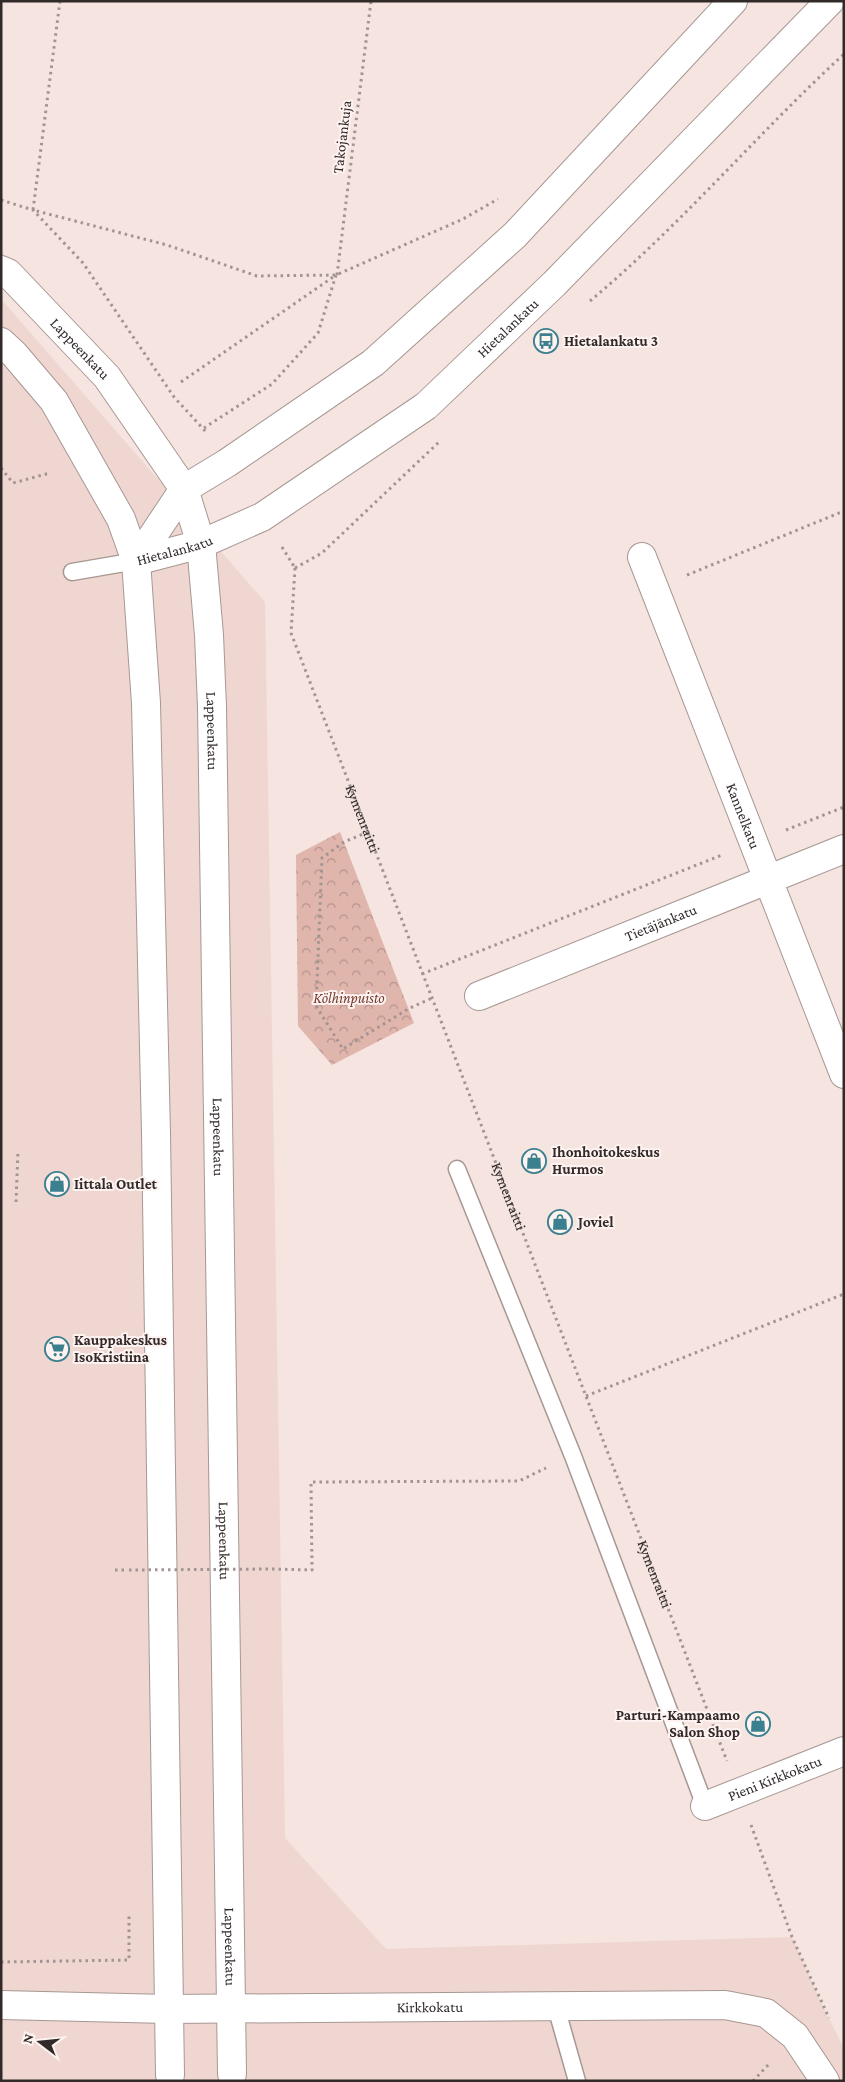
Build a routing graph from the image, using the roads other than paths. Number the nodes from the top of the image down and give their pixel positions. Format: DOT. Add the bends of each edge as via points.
graph roads {
  1 [pos="733,1"];
  2 [pos="830,1"];
  3 [pos="1,270"];
  4 [pos="1,342"];
  5 [pos="184,489"];
  6 [pos="202,544"];
  7 [pos="642,557"];
  8 [pos="136,561"];
  9 [pos="72,572"];
  10 [pos="844,849"];
  11 [pos="767,879"];
  12 [pos="479,996"];
  13 [pos="844,1074"];
  14 [pos="457,1169"];
  15 [pos="844,1751"];
  16 [pos="705,1806"];
  17 [pos="1,2005"];
  18 [pos="556,2007"];
  19 [pos="230,2008"];
  20 [pos="168,2009"];
  21 [pos="232,2074"];
  22 [pos="170,2075"];
  23 [pos="577,2081"];
  24 [pos="825,2081"];
  1 -- 5 [label="main road, Hietalankatu" via="515,235 373,363"];
  2 -- 6 [label="main road, Hietalankatu" via="554,284 426,406 262,516"];
  3 -- 5 [label="main road, Lappeenkatu" via="8,273 107,377"];
  4 -- 8 [label="main road" via="54,401 121,519"];
  5 -- 6 [label="main road, Lappeenkatu"];
  5 -- 8 [label="main road, Hietalankatu"];
  6 -- 8 [label="main road, Hietalankatu"];
  6 -- 19 [label="main road, Lappeenkatu" via="212,707"];
  7 -- 11 [label="main road, Kannelkatu"];
  8 -- 9 [label="lane"];
  8 -- 20 [label="main road" via="146,712 156,1163"];
  10 -- 11 [label="main road, Tietäjänkatu"];
  11 -- 12 [label="main road, Tietäjänkatu"];
  11 -- 13 [label="main road, Kannelkatu"];
  14 -- 16 [label="lane" via="573,1456"];
  15 -- 16 [label="main road, Pieni Kirkkokatu"];
  17 -- 20 [label="main road, Kirkkokatu"];
  18 -- 19 [label="main road, Kirkkokatu"];
  18 -- 23 [label="lane"];
  18 -- 24 [label="main road, Kirkkokatu" via="725,2005 766,2013 795,2036"];
  19 -- 20 [label="main road, Kirkkokatu"];
  19 -- 21 [label="main road, Lappeenkatu"];
  20 -- 22 [label="main road"];
}
